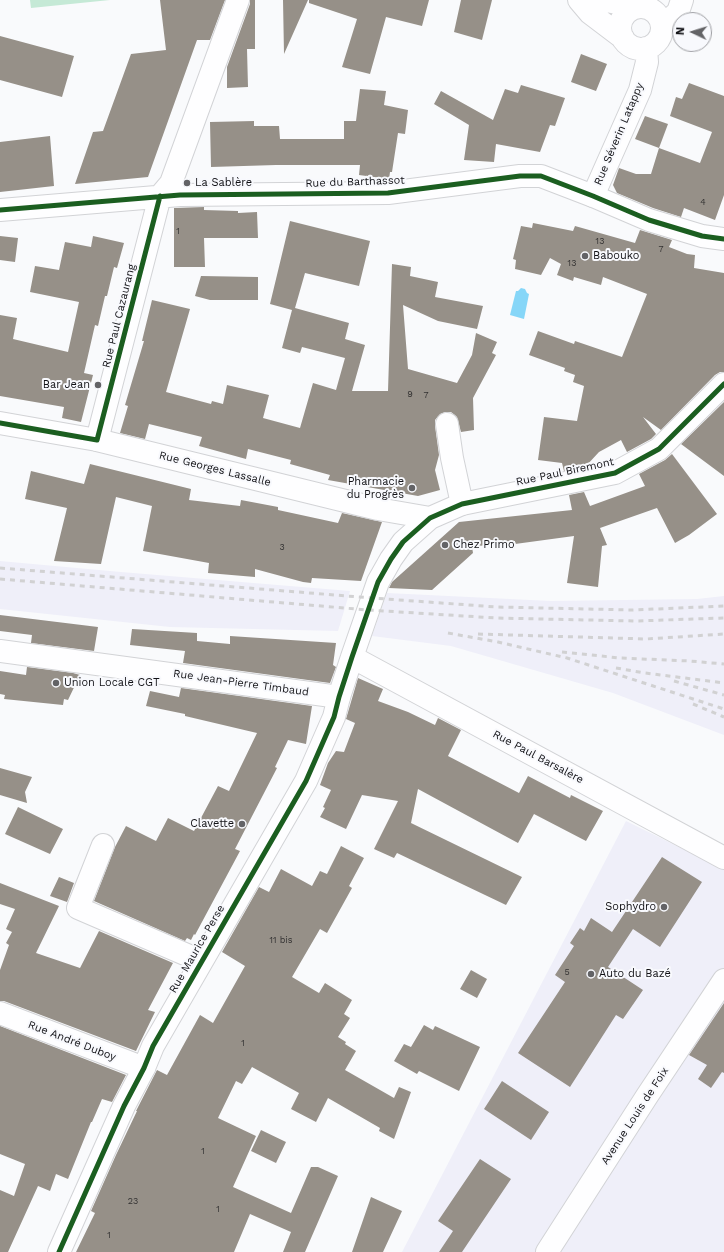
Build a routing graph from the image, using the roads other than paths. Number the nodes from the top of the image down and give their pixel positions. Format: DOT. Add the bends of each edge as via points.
graph roads {
  1 [pos="238,0"];
  2 [pos="579,0"];
  3 [pos="601,0"];
  4 [pos="682,0"];
  5 [pos="638,7"];
  6 [pos="662,26"];
  7 [pos="623,38"];
  8 [pos="646,48"];
  9 [pos="160,196"];
  10 [pos="593,196"];
  11 [pos="0,210"];
  12 [pos="724,239"];
  13 [pos="724,384"];
  14 [pos="0,423"];
  15 [pos="447,424"];
  16 [pos="98,440"];
  17 [pos="462,504"];
  18 [pos="430,518"];
  19 [pos="0,651"];
  20 [pos="352,657"];
  21 [pos="339,697"];
  22 [pos="103,846"];
  23 [pos="724,858"];
  24 [pos="201,961"];
  25 [pos="724,980"];
  26 [pos="0,1013"];
  27 [pos="144,1068"];
  28 [pos="59,1252"];
  29 [pos="547,1252"];
  1 -- 9 [label="street" via="172,183"];
  2 -- 7 [label="street" via="590,13"];
  3 -- 5 [label="street"];
  4 -- 6 [label="street" via="678,12"];
  5 -- 6 [label="street" via="645,7 657,13"];
  5 -- 7 [label="street" via="628,11 622,19 620,29"];
  6 -- 8 [label="street" via="659,39"];
  7 -- 8 [label="street" via="633,47"];
  8 -- 10 [label="street, Rue Séverin Latappy" via="647,62 640,90"];
  9 -- 10 [label="street, Rue du Barthassot" via="388,193 520,176 541,176"];
  9 -- 11 [label="street, Rue du Barthassot"];
  9 -- 16 [label="street, Rue Paul Cazaurang"];
  10 -- 12 [label="street, Rue du Barthassot" via="648,220 702,236"];
  13 -- 17 [label="street, Rue Paul Biremont" via="659,449 615,473"];
  14 -- 16 [label="street, Rue Georges Lassalle"];
  15 -- 17 [label="street"];
  16 -- 18 [label="street, Rue Georges Lassalle" via="378,509"];
  17 -- 18 [label="street, Rue Paul Biremont"];
  18 -- 20 [label="street, Rue Paul Biremont" via="403,542 381,576"];
  19 -- 21 [label="street, Rue Jean-Pierre Timbaud"];
  20 -- 21 [label="street, Rue Maurice Perse"];
  20 -- 23 [label="street, Rue Paul Barsalère"];
  21 -- 24 [label="street, Rue Maurice Perse" via="334,717 306,781"];
  22 -- 24 [label="street" via="78,908"];
  24 -- 27 [label="street, Rue Maurice Perse" via="153,1046"];
  25 -- 29 [label="street, Avenue Louis de Foix"];
  26 -- 27 [label="street, Rue André Duboy"];
  27 -- 28 [label="street, Rue Maurice Perse" via="124,1106"];
}
